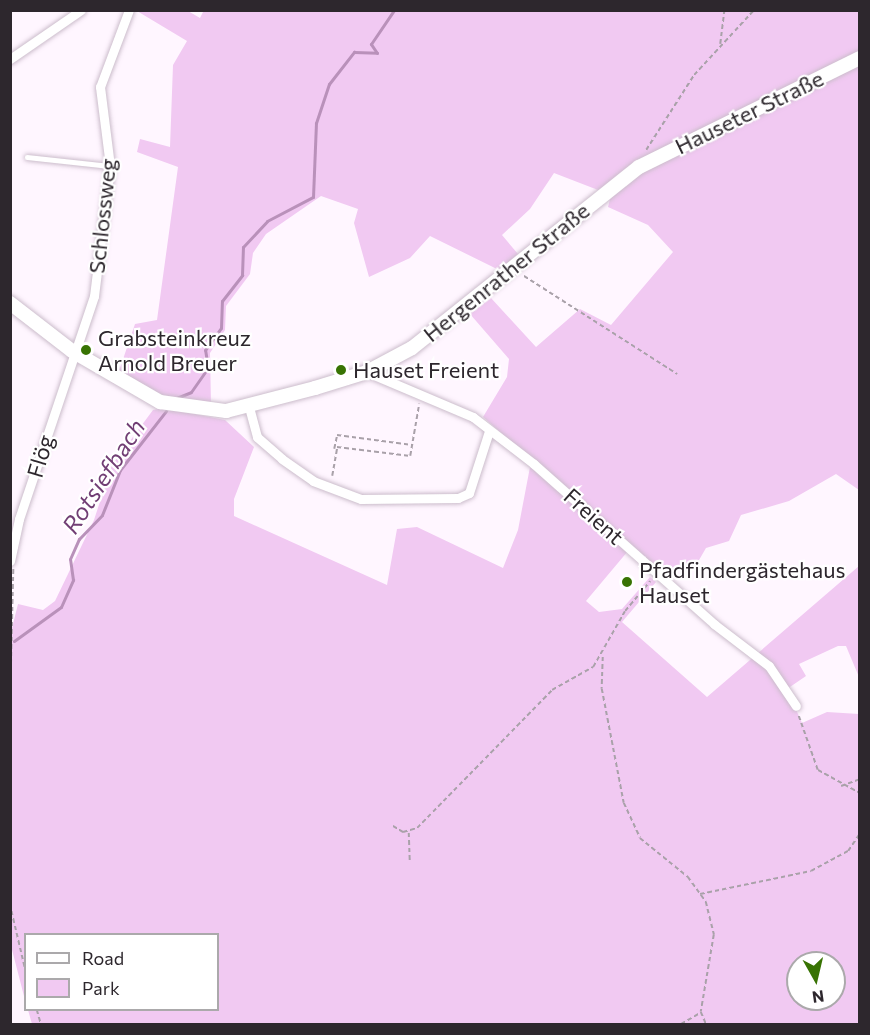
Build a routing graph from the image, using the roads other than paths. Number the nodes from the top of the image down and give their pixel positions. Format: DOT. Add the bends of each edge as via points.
graph roads {
  1 [pos="81,10"];
  2 [pos="129,10"];
  3 [pos="860,58"];
  4 [pos="10,59"];
  5 [pos="27,157"];
  6 [pos="110,166"];
  7 [pos="609,188"];
  8 [pos="10,303"];
  9 [pos="72,351"];
  10 [pos="368,372"];
  11 [pos="249,406"];
  12 [pos="489,431"];
  13 [pos="11,561"];
  14 [pos="796,706"];
  1 -- 4 [label="street"];
  2 -- 6 [label="street, Schlossweg" via="100,87"];
  3 -- 7 [label="street, Hauseter Straße" via="639,167"];
  5 -- 6 [label="lane"];
  6 -- 9 [label="street, Schlossweg" via="94,296"];
  7 -- 10 [label="street, Hergenrather Straße" via="412,348"];
  8 -- 9 [label="street, Hergenrather Straße"];
  9 -- 11 [label="street, Hergenrather Straße" via="160,402 207,411"];
  9 -- 13 [label="street, Flög" via="19,519"];
  10 -- 11 [label="street, Hergenrather Straße"];
  10 -- 12 [label="street, Freient" via="473,417"];
  11 -- 12 [label="street" via="257,437 331,489 362,499 458,498 475,483"];
  12 -- 14 [label="street, Freient" via="769,666"];
}
